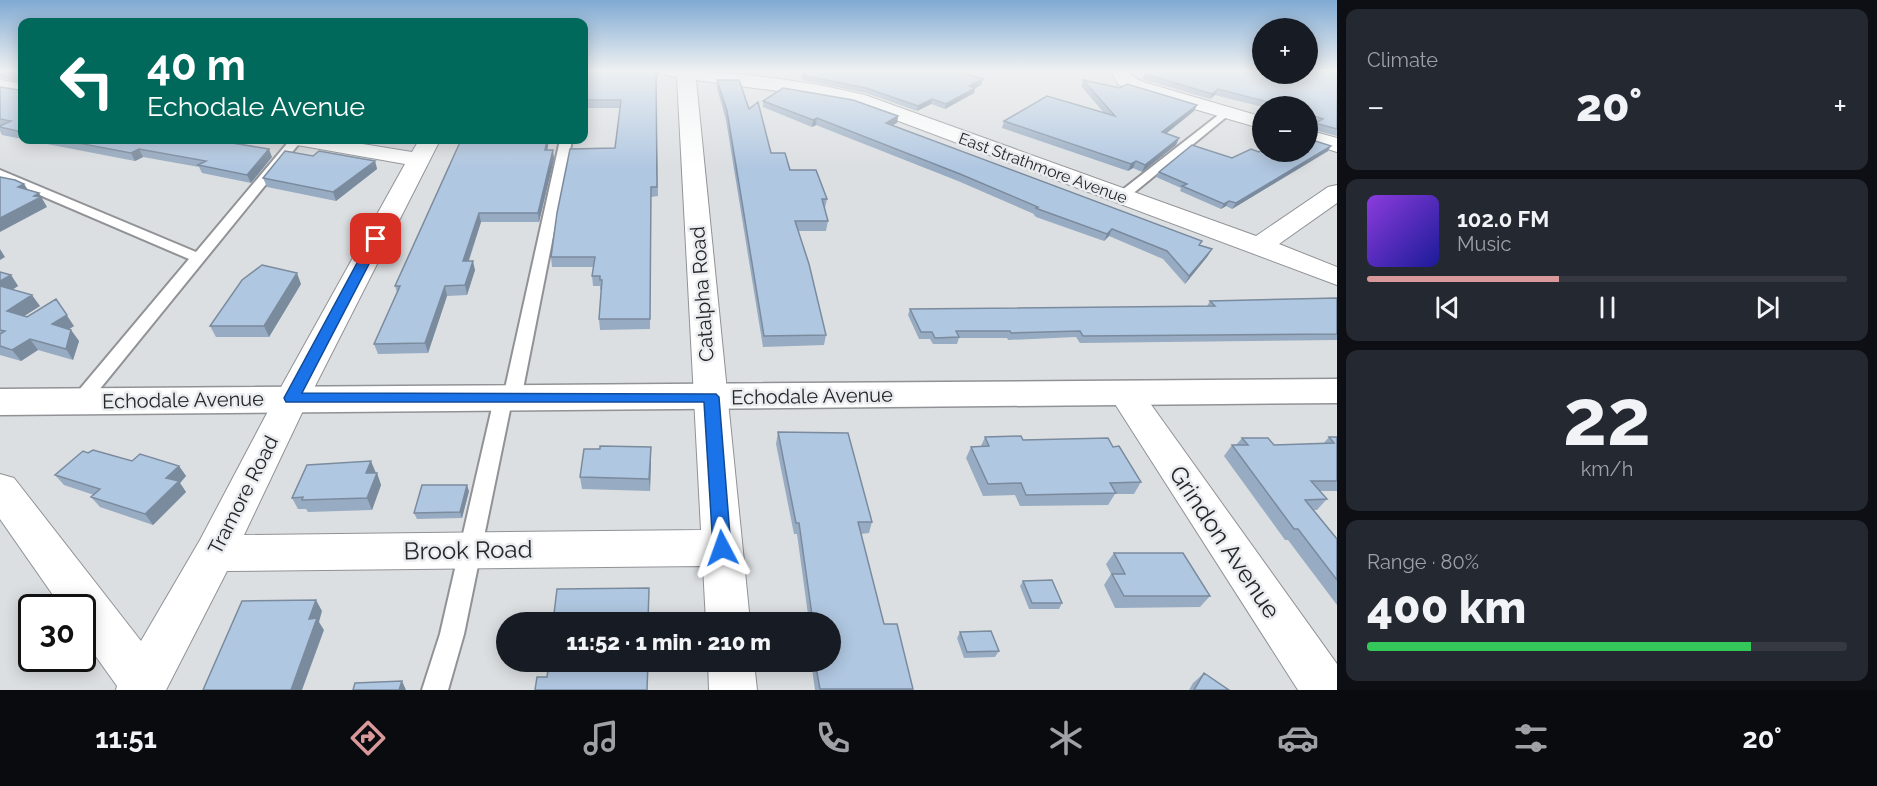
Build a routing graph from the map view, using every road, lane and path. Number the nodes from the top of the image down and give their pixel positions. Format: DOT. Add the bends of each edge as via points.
graph roads {
  1 [pos="682,103"];
  2 [pos="869,103"];
  3 [pos="1196,103"];
  4 [pos="1226,112"];
  5 [pos="1252,120"];
  6 [pos="1318,139"];
  7 [pos="293,144"];
  8 [pos="351,144"];
  9 [pos="565,144"];
  10 [pos="1337,145"];
  11 [pos="423,150"];
  12 [pos="0,174"];
  13 [pos="1337,192"];
  14 [pos="1121,197"];
  15 [pos="1259,246"];
  16 [pos="198,258"];
  17 [pos="1337,278"];
  18 [pos="1337,391"];
  19 [pos="1125,393"];
  20 [pos="711,397"];
  21 [pos="292,398"];
  22 [pos="507,399"];
  23 [pos="80,401"];
  24 [pos="0,402"];
  25 [pos="7,513"];
  26 [pos="722,548"];
  27 [pos="470,550"];
  28 [pos="215,553"];
  29 [pos="727,612"];
  30 [pos="732,672"];
  31 [pos="142,686"];
  32 [pos="435,690"];
  33 [pos="733,690"];
  34 [pos="1326,690"];
  1 -- 20 [label="street, Catalpha Road"];
  2 -- 14 [label="street, East Strathmore Avenue"];
  3 -- 4 [label="street"];
  4 -- 5 [label="street"];
  4 -- 14 [label="lane"];
  6 -- 10 [label="street"];
  7 -- 16 [label="lane"];
  8 -- 11 [label="street"];
  9 -- 22 [label="lane"];
  11 -- 21 [label="street, Tramore Road"];
  12 -- 16 [label="lane"];
  13 -- 15 [label="street"];
  14 -- 15 [label="street, East Strathmore Avenue"];
  15 -- 17 [label="street, East Strathmore Avenue"];
  16 -- 23 [label="lane"];
  18 -- 19 [label="main road, Echodale Avenue"];
  19 -- 20 [label="main road, Echodale Avenue"];
  19 -- 34 [label="street, Grindon Avenue"];
  20 -- 22 [label="main road, Echodale Avenue"];
  20 -- 26 [label="street, Catalpha Road"];
  21 -- 22 [label="main road, Echodale Avenue"];
  21 -- 23 [label="main road, Echodale Avenue"];
  21 -- 28 [label="street, Tramore Road"];
  22 -- 27 [label="lane"];
  23 -- 24 [label="main road, Echodale Avenue"];
  25 -- 31 [label="street"];
  26 -- 27 [label="street, Brook Road"];
  26 -- 29 [label="street, Catalpha Road"];
  27 -- 28 [label="street, Brook Road"];
  27 -- 32 [label="lane"];
  28 -- 31 [label="street, Tramore Road"];
  30 -- 33 [label="street"];
}
